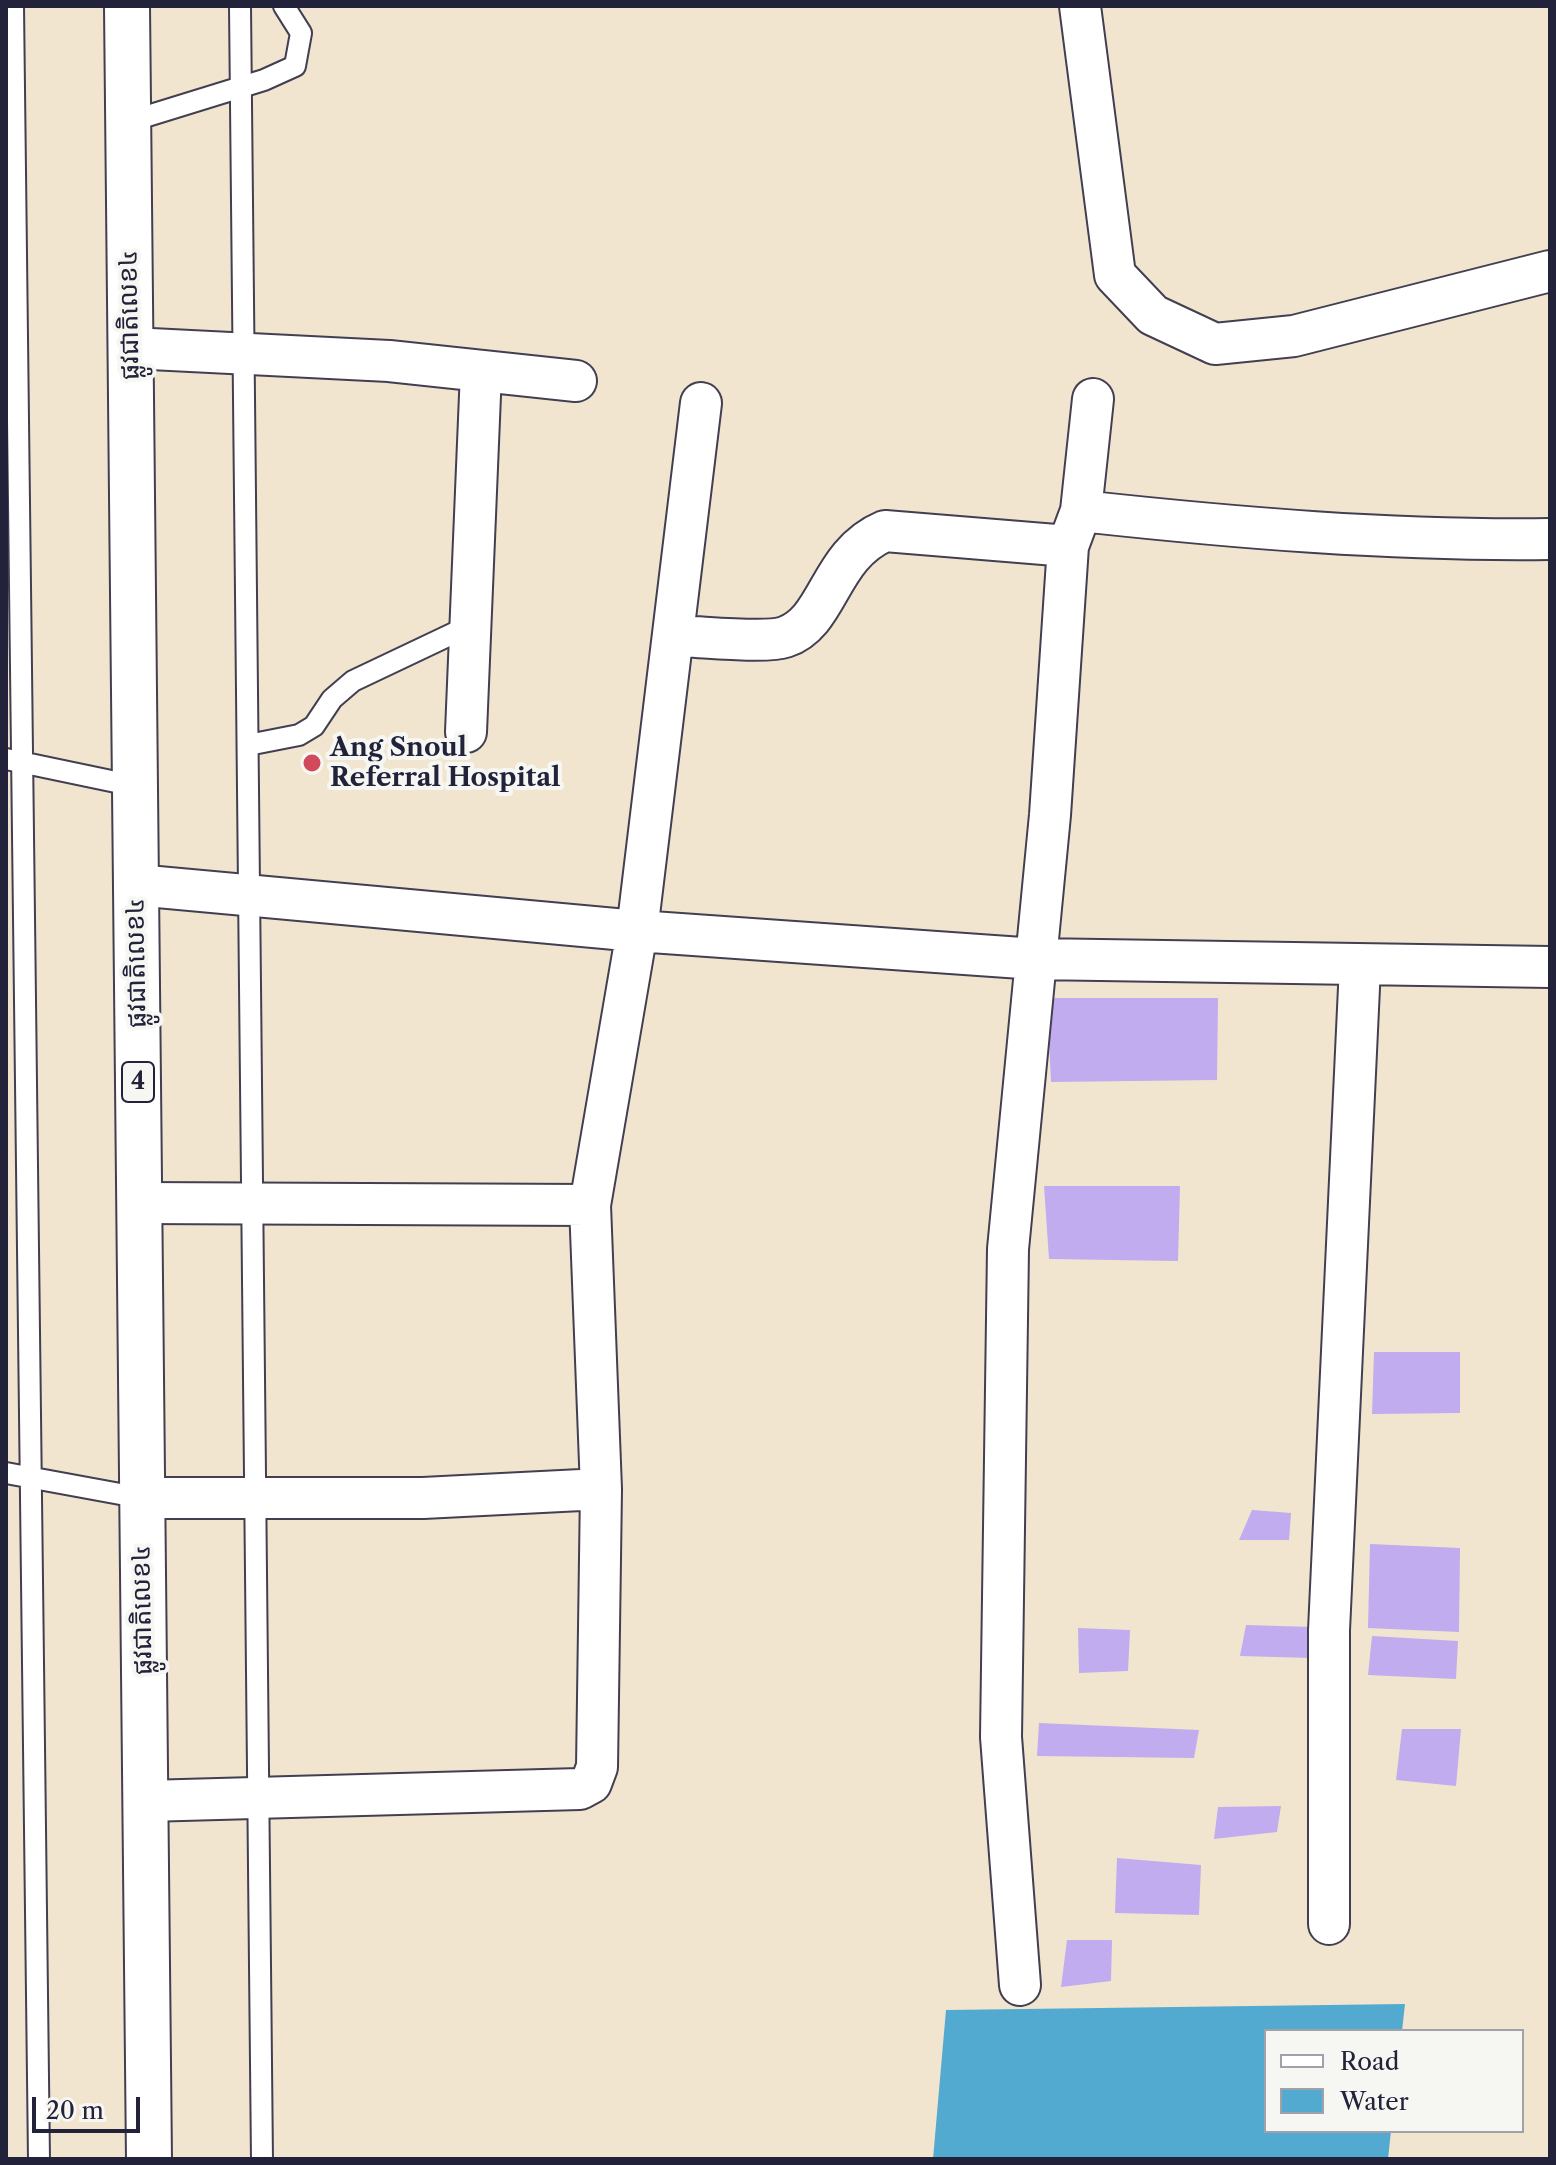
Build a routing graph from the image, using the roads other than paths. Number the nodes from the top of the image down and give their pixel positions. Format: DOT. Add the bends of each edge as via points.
graph roads {
  1 [pos="13,6"];
  2 [pos="127,6"];
  3 [pos="240,6"];
  4 [pos="284,6"];
  5 [pos="1080,6"];
  6 [pos="241,87"];
  7 [pos="128,122"];
  8 [pos="1550,271"];
  9 [pos="131,348"];
  10 [pos="244,354"];
  11 [pos="481,371"];
  12 [pos="576,381"];
  13 [pos="1093,399"];
  14 [pos="701,403"];
  15 [pos="12,504"];
  16 [pos="1075,528"];
  17 [pos="1550,539"];
  18 [pos="471,625"];
  19 [pos="673,636"];
  20 [pos="466,732"];
  21 [pos="248,745"];
  22 [pos="14,760"];
  23 [pos="135,786"];
  24 [pos="136,885"];
  25 [pos="249,895"];
  26 [pos="637,931"];
  27 [pos="1036,959"];
  28 [pos="1360,966"];
  29 [pos="1550,967"];
  30 [pos="139,1203"];
  31 [pos="252,1205"];
  32 [pos="590,1205"];
  33 [pos="6,1473"];
  34 [pos="30,1477"];
  35 [pos="601,1489"];
  36 [pos="142,1498"];
  37 [pos="255,1498"];
  38 [pos="259,1797"];
  39 [pos="146,1801"];
  40 [pos="1329,1924"];
  41 [pos="1020,1985"];
  42 [pos="39,2159"];
  43 [pos="149,2159"];
  44 [pos="262,2159"];
  1 -- 15 [label="lane"];
  2 -- 7 [label="highway, ផ្លូវជាតិលេខ៤ / 4"];
  3 -- 6 [label="lane"];
  4 -- 6 [label="lane" via="301,33 295,66"];
  5 -- 8 [label="street" via="1115,275 1153,315 1215,344 1294,336"];
  6 -- 7 [label="lane"];
  6 -- 10 [label="lane"];
  7 -- 9 [label="highway, ផ្លូវជាតិលេខ៤ / 4"];
  9 -- 10 [label="street"];
  9 -- 23 [label="highway, ផ្លូវជាតិលេខ៤ / 4"];
  10 -- 11 [label="street"];
  10 -- 21 [label="lane"];
  11 -- 12 [label="street"];
  11 -- 18 [label="street"];
  13 -- 16 [label="street"];
  14 -- 19 [label="street"];
  15 -- 22 [label="lane"];
  16 -- 17 [label="street"];
  16 -- 19 [label="street" via="885,531 866,538 847,556 815,613 783,638"];
  16 -- 27 [label="street"];
  18 -- 20 [label="street"];
  18 -- 21 [label="lane" via="353,681 332,699 314,726 299,735"];
  19 -- 26 [label="street"];
  21 -- 25 [label="lane"];
  22 -- 23 [label="lane"];
  22 -- 34 [label="lane"];
  23 -- 24 [label="highway, ផ្លូវជាតិលេខ៤ / 4"];
  24 -- 25 [label="street"];
  24 -- 30 [label="highway, ផ្លូវជាតិលេខ៤ / 4"];
  25 -- 26 [label="street"];
  25 -- 31 [label="lane"];
  26 -- 27 [label="street"];
  26 -- 32 [label="street"];
  27 -- 28 [label="street"];
  27 -- 41 [label="street" via="1008,1249 1001,1706"];
  28 -- 29 [label="street"];
  28 -- 40 [label="street" via="1329,1630"];
  30 -- 31 [label="street"];
  30 -- 36 [label="highway, ផ្លូវជាតិលេខ៤ / 4"];
  31 -- 32 [label="street"];
  31 -- 37 [label="lane"];
  32 -- 35 [label="street"];
  33 -- 34 [label="lane"];
  34 -- 36 [label="lane"];
  34 -- 42 [label="lane"];
  35 -- 37 [label="street" via="423,1498"];
  35 -- 38 [label="street" via="597,1767 591,1783 580,1789"];
  36 -- 37 [label="street"];
  36 -- 39 [label="highway, ផ្លូវជាតិលេខ៤ / 4"];
  37 -- 38 [label="lane"];
  38 -- 39 [label="street"];
  38 -- 44 [label="lane"];
  39 -- 43 [label="highway, ផ្លូវជាតិលេខ៤ / 4"];
}
